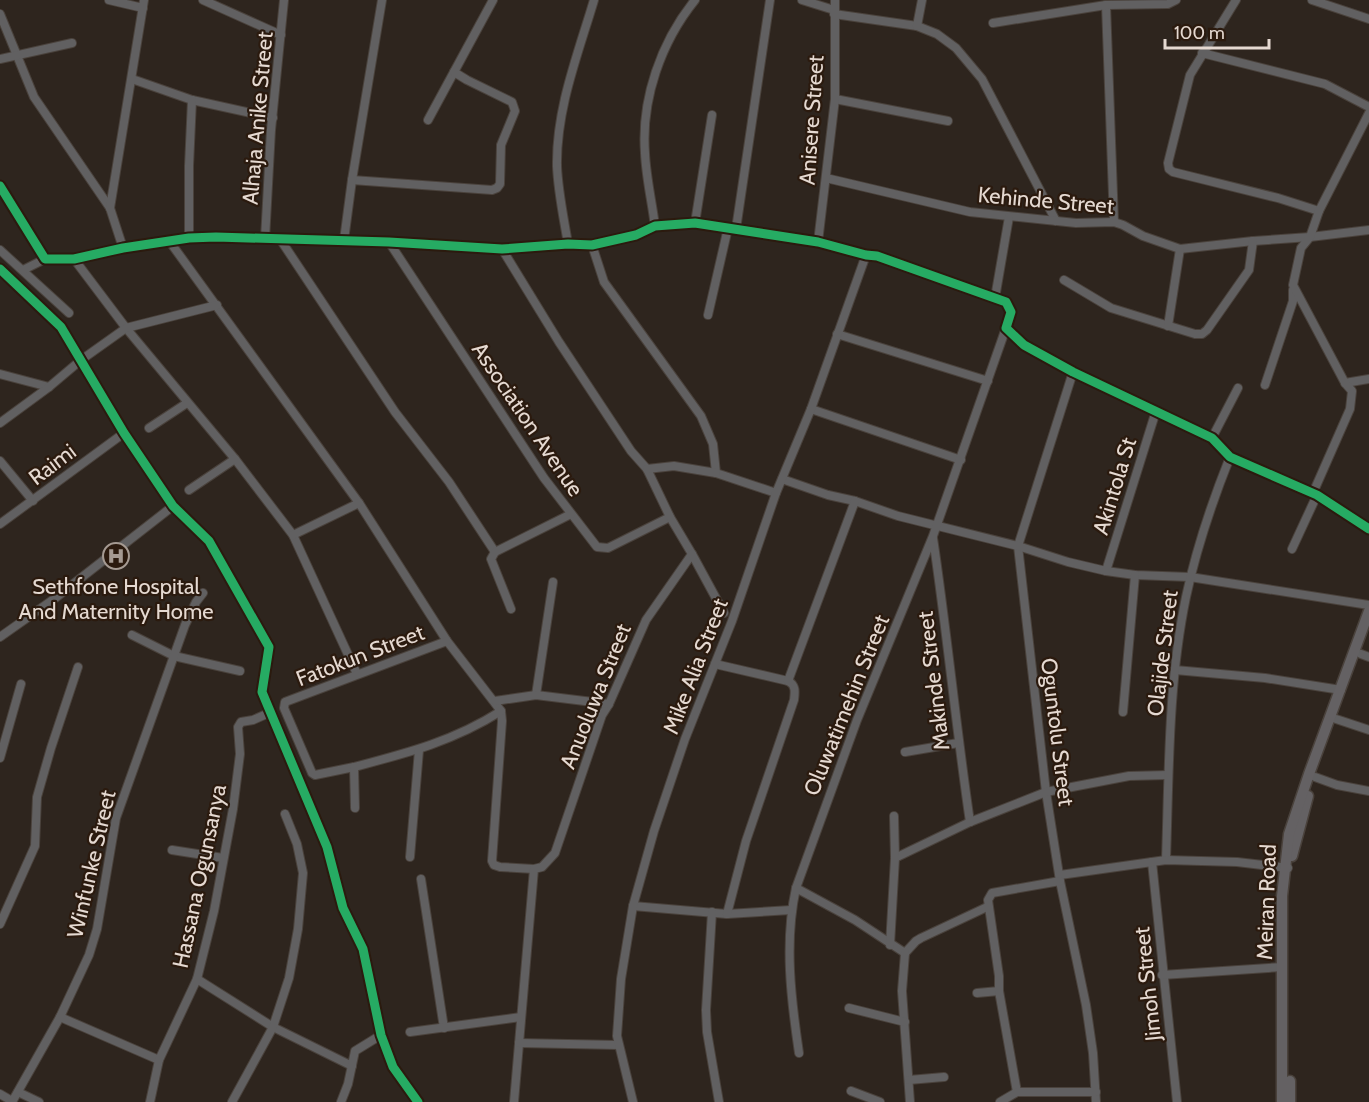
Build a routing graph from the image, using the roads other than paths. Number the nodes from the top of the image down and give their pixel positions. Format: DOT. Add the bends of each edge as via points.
graph roads {
  1 [pos="109,0"];
  2 [pos="203,0"];
  3 [pos="284,0"];
  4 [pos="382,0"];
  5 [pos="492,0"];
  6 [pos="594,0"];
  7 [pos="696,0"];
  8 [pos="770,0"];
  9 [pos="802,0"];
  10 [pos="835,0"];
  11 [pos="922,0"];
  12 [pos="1176,0"];
  13 [pos="1236,0"];
  14 [pos="1312,0"];
  15 [pos="143,4"];
  16 [pos="1106,5"];
  17 [pos="834,12"];
  18 [pos="0,14"];
  19 [pos="1369,19"];
  20 [pos="993,23"];
  21 [pos="917,27"];
  22 [pos="281,35"];
  23 [pos="72,43"];
  24 [pos="1202,53"];
  25 [pos="17,54"];
  26 [pos="0,59"];
  27 [pos="454,72"];
  28 [pos="132,79"];
  29 [pos="835,99"];
  30 [pos="192,100"];
  31 [pos="1369,107"];
  32 [pos="1369,113"];
  33 [pos="712,115"];
  34 [pos="273,118"];
  35 [pos="428,120"];
  36 [pos="948,121"];
  37 [pos="826,178"];
  38 [pos="352,180"];
  39 [pos="0,186"];
  40 [pos="110,208"];
  41 [pos="1319,211"];
  42 [pos="1009,218"];
  43 [pos="1056,221"];
  44 [pos="1114,222"];
  45 [pos="695,223"];
  46 [pos="655,226"];
  47 [pos="732,229"];
  48 [pos="1369,230"];
  49 [pos="1310,237"];
  50 [pos="189,238"];
  51 [pos="266,239"];
  52 [pos="280,239"];
  53 [pos="344,240"];
  54 [pos="1253,241"];
  55 [pos="170,242"];
  56 [pos="389,242"];
  57 [pos="818,242"];
  58 [pos="568,244"];
  59 [pos="592,245"];
  60 [pos="123,248"];
  61 [pos="502,249"];
  62 [pos="1180,249"];
  63 [pos="0,250"];
  64 [pos="866,255"];
  65 [pos="45,259"];
  66 [pos="74,259"];
  67 [pos="0,269"];
  68 [pos="23,270"];
  69 [pos="1064,280"];
  70 [pos="1293,285"];
  71 [pos="995,298"];
  72 [pos="217,305"];
  73 [pos="69,313"];
  74 [pos="708,315"];
  75 [pos="1168,326"];
  76 [pos="126,328"];
  77 [pos="1006,328"];
  78 [pos="837,334"];
  79 [pos="82,359"];
  80 [pos="1073,372"];
  81 [pos="0,374"];
  82 [pos="1369,379"];
  83 [pos="988,381"];
  84 [pos="1345,383"];
  85 [pos="1265,385"];
  86 [pos="50,387"];
  87 [pos="1238,388"];
  88 [pos="187,403"];
  89 [pos="811,409"];
  90 [pos="1156,411"];
  91 [pos="0,423"];
  92 [pos="149,428"];
  93 [pos="124,433"];
  94 [pos="1212,438"];
  95 [pos="1230,457"];
  96 [pos="235,459"];
  97 [pos="961,460"];
  98 [pos="0,461"];
  99 [pos="647,469"];
  100 [pos="716,473"];
  101 [pos="782,479"];
  102 [pos="189,490"];
  103 [pos="776,493"];
  104 [pos="1315,494"];
  105 [pos="33,501"];
  106 [pos="855,501"];
  107 [pos="359,503"];
  108 [pos="173,506"];
  109 [pos="571,514"];
  110 [pos="670,517"];
  111 [pos="0,524"];
  112 [pos="937,525"];
  113 [pos="1369,529"];
  114 [pos="293,535"];
  115 [pos="933,536"];
  116 [pos="1018,546"];
  117 [pos="1292,549"];
  118 [pos="495,552"];
  119 [pos="692,554"];
  120 [pos="1106,571"];
  121 [pos="1135,575"];
  122 [pos="1190,577"];
  123 [pos="553,582"];
  124 [pos="203,593"];
  125 [pos="1369,605"];
  126 [pos="511,609"];
  127 [pos="1369,610"];
  128 [pos="724,613"];
  129 [pos="1369,631"];
  130 [pos="132,635"];
  131 [pos="0,637"];
  132 [pos="447,641"];
  133 [pos="1365,655"];
  134 [pos="174,656"];
  135 [pos="715,664"];
  136 [pos="78,667"];
  137 [pos="1175,669"];
  138 [pos="240,671"];
  139 [pos="357,674"];
  140 [pos="788,681"];
  141 [pos="21,684"];
  142 [pos="1341,690"];
  143 [pos="536,695"];
  144 [pos="495,701"];
  145 [pos="609,704"];
  146 [pos="501,711"];
  147 [pos="271,712"];
  148 [pos="1123,712"];
  149 [pos="1336,719"];
  150 [pos="1369,730"];
  151 [pos="958,743"];
  152 [pos="419,750"];
  153 [pos="905,752"];
  154 [pos="0,758"];
  155 [pos="354,767"];
  156 [pos="1168,775"];
  157 [pos="1315,777"];
  158 [pos="1369,791"];
  159 [pos="1046,792"];
  160 [pos="355,808"];
  161 [pos="285,814"];
  162 [pos="894,816"];
  163 [pos="970,822"];
  164 [pos="1293,835"];
  165 [pos="172,850"];
  166 [pos="410,857"];
  167 [pos="223,858"];
  168 [pos="895,858"];
  169 [pos="1166,860"];
  170 [pos="1152,862"];
  171 [pos="1287,868"];
  172 [pos="534,869"];
  173 [pos="1060,878"];
  174 [pos="421,879"];
  175 [pos="796,888"];
  176 [pos="633,906"];
  177 [pos="987,907"];
  178 [pos="791,910"];
  179 [pos="712,912"];
  180 [pos="727,914"];
  181 [pos="0,924"];
  182 [pos="890,945"];
  183 [pos="905,953"];
  184 [pos="1283,967"];
  185 [pos="1162,975"];
  186 [pos="197,979"];
  187 [pos="999,991"];
  188 [pos="977,993"];
  189 [pos="849,1008"];
  190 [pos="60,1017"];
  191 [pos="521,1017"];
  192 [pos="905,1022"];
  193 [pos="273,1027"];
  194 [pos="444,1028"];
  195 [pos="410,1032"];
  196 [pos="381,1035"];
  197 [pos="519,1043"];
  198 [pos="618,1045"];
  199 [pos="799,1053"];
  200 [pos="159,1060"];
  201 [pos="352,1066"];
  202 [pos="944,1077"];
  203 [pos="909,1080"];
  204 [pos="850,1091"];
  205 [pos="18,1092"];
  206 [pos="1017,1092"];
  207 [pos="1096,1092"];
  208 [pos="0,1095"];
  209 [pos="12,1102"];
  210 [pos="39,1102"];
  211 [pos="150,1102"];
  212 [pos="232,1102"];
  213 [pos="341,1102"];
  214 [pos="418,1102"];
  215 [pos="514,1102"];
  216 [pos="633,1102"];
  217 [pos="719,1102"];
  218 [pos="880,1102"];
  219 [pos="910,1102"];
  220 [pos="1000,1102"];
  221 [pos="1096,1102"];
  222 [pos="1177,1102"];
  223 [pos="1282,1102"];
  224 [pos="1290,1102"];
  1 -- 15 [label="street"];
  2 -- 22 [label="street"];
  3 -- 22 [label="street, Alhaja Anike Street"];
  4 -- 38 [label="street"];
  5 -- 27 [label="street"];
  6 -- 58 [label="street" via="568,86 558,143 558,186"];
  7 -- 46 [label="street" via="677,26 657,66 645,122 645,155"];
  8 -- 47 [label="street"];
  9 -- 17 [label="street"];
  10 -- 17 [label="street, Anisere Street"];
  11 -- 21 [label="street"];
  12 -- 16 [label="street" via="1168,4"];
  13 -- 24 [label="street"];
  14 -- 19 [label="street"];
  15 -- 28 [label="street"];
  16 -- 20 [label="street"];
  16 -- 44 [label="street"];
  17 -- 21 [label="street"];
  17 -- 29 [label="street, Anisere Street"];
  18 -- 25 [label="street"];
  21 -- 43 [label="street" via="948,40 982,79"];
  22 -- 34 [label="street, Alhaja Anike Street"];
  23 -- 25 [label="street"];
  24 -- 31 [label="street" via="1325,84"];
  24 -- 41 [label="street" via="1187,83 1168,163 1170,169"];
  25 -- 26 [label="street"];
  25 -- 40 [label="street" via="34,97"];
  27 -- 35 [label="street"];
  27 -- 38 [label="street" via="515,106 501,145 497,189"];
  28 -- 30 [label="street"];
  28 -- 40 [label="street"];
  29 -- 36 [label="street"];
  29 -- 37 [label="street, Anisere Street"];
  30 -- 34 [label="street"];
  30 -- 50 [label="street"];
  32 -- 41 [label="street"];
  33 -- 45 [label="street"];
  34 -- 51 [label="street, Alhaja Anike Street"];
  37 -- 42 [label="street, Kehinde Street"];
  37 -- 57 [label="street, Anisere Street"];
  38 -- 53 [label="street"];
  39 -- 65 [label="street"];
  40 -- 60 [label="street"];
  41 -- 49 [label="street"];
  42 -- 43 [label="street, Kehinde Street"];
  42 -- 71 [label="street"];
  43 -- 44 [label="street, Kehinde Street"];
  44 -- 62 [label="street, Kehinde Street"];
  45 -- 46 [label="street"];
  45 -- 47 [label="street"];
  46 -- 59 [label="street" via="636,235"];
  47 -- 57 [label="street"];
  47 -- 74 [label="street"];
  48 -- 49 [label="street, Kehinde Street"];
  49 -- 54 [label="street, Kehinde Street"];
  49 -- 70 [label="street" via="1301,248"];
  50 -- 51 [label="street"];
  50 -- 55 [label="street"];
  51 -- 52 [label="street"];
  52 -- 53 [label="street"];
  52 -- 118 [label="street" via="395,412 449,482"];
  53 -- 56 [label="street"];
  54 -- 62 [label="street, Kehinde Street"];
  54 -- 75 [label="street" via="1249,270 1207,330 1202,334"];
  55 -- 60 [label="street"];
  55 -- 72 [label="street"];
  56 -- 61 [label="street"];
  56 -- 109 [label="street, Association Avenue"];
  57 -- 64 [label="street"];
  58 -- 59 [label="street"];
  58 -- 61 [label="street"];
  59 -- 100 [label="street" via="604,282 700,416 713,444"];
  60 -- 66 [label="street"];
  61 -- 99 [label="street" via="624,441"];
  62 -- 75 [label="street"];
  63 -- 68 [label="street"];
  64 -- 71 [label="street"];
  64 -- 78 [label="street, Mike Alia Street"];
  65 -- 66 [label="street"];
  65 -- 68 [label="street"];
  66 -- 76 [label="street"];
  67 -- 79 [label="street" via="61,327"];
  68 -- 73 [label="street"];
  69 -- 75 [label="street" via="1111,308"];
  70 -- 84 [label="street"];
  70 -- 85 [label="street" via="1293,301"];
  71 -- 77 [label="street" via="1009,305"];
  72 -- 76 [label="street"];
  72 -- 107 [label="street"];
  76 -- 79 [label="street"];
  76 -- 88 [label="street"];
  77 -- 80 [label="street" via="1024,345"];
  77 -- 83 [label="street, Oluwatimehin Street"];
  78 -- 83 [label="street"];
  78 -- 89 [label="street, Mike Alia Street"];
  79 -- 86 [label="street"];
  79 -- 93 [label="street"];
  80 -- 90 [label="street"];
  80 -- 116 [label="street, Oguntolu Street"];
  81 -- 86 [label="street"];
  82 -- 84 [label="street"];
  83 -- 97 [label="street, Oluwatimehin Street"];
  84 -- 104 [label="street" via="1352,391 1350,409"];
  86 -- 91 [label="street"];
  87 -- 94 [label="street"];
  88 -- 92 [label="street"];
  88 -- 96 [label="street"];
  89 -- 97 [label="street"];
  89 -- 101 [label="street, Mike Alia Street"];
  90 -- 94 [label="street"];
  90 -- 120 [label="street, Akintola St"];
  93 -- 105 [label="street, Raimi"];
  93 -- 108 [label="street"];
  94 -- 95 [label="street"];
  95 -- 104 [label="street"];
  95 -- 122 [label="street, Olajide Street"];
  96 -- 102 [label="street"];
  96 -- 114 [label="street"];
  97 -- 112 [label="street, Oluwatimehin Street"];
  98 -- 105 [label="street"];
  99 -- 100 [label="street" via="674,466"];
  99 -- 110 [label="street"];
  100 -- 103 [label="street"];
  101 -- 103 [label="street, Mike Alia Street"];
  101 -- 106 [label="street"];
  103 -- 135 [label="street, Mike Alia Street"];
  104 -- 113 [label="street"];
  104 -- 117 [label="street"];
  105 -- 111 [label="street, Raimi"];
  106 -- 112 [label="street"];
  106 -- 140 [label="street"];
  107 -- 114 [label="street"];
  107 -- 132 [label="street"];
  108 -- 131 [label="street"];
  108 -- 147 [label="street" via="209,541 269,647 262,692"];
  109 -- 110 [label="street, Association Avenue" via="597,547 608,548"];
  109 -- 118 [label="street"];
  110 -- 119 [label="street"];
  112 -- 115 [label="street, Oluwatimehin Street"];
  112 -- 116 [label="street"];
  114 -- 139 [label="street"];
  115 -- 151 [label="street, Makinde Street"];
  115 -- 175 [label="street, Oluwatimehin Street" via="857,720"];
  116 -- 120 [label="street"];
  116 -- 159 [label="street, Oguntolu Street"];
  118 -- 126 [label="street" via="491,559"];
  119 -- 128 [label="street"];
  119 -- 145 [label="street, Anuoluwa Street" via="646,620"];
  120 -- 121 [label="street"];
  121 -- 122 [label="street"];
  121 -- 148 [label="street"];
  122 -- 125 [label="street"];
  122 -- 137 [label="street, Olajide Street"];
  123 -- 143 [label="street"];
  124 -- 134 [label="street, Winfunke Street"];
  127 -- 142 [label="main road, Meiran Road"];
  129 -- 133 [label="main road, Meiran Road"];
  130 -- 134 [label="street"];
  132 -- 139 [label="street, Fatokun Street"];
  132 -- 144 [label="street"];
  133 -- 149 [label="main road, Meiran Road"];
  134 -- 138 [label="street"];
  134 -- 190 [label="street, Winfunke Street" via="116,818 89,956"];
  135 -- 140 [label="street"];
  135 -- 176 [label="street, Mike Alia Street" via="661,810"];
  136 -- 181 [label="street" via="37,797 33,852"];
  137 -- 142 [label="street"];
  137 -- 156 [label="street, Olajide Street"];
  139 -- 155 [label="street, Fatokun Street" via="285,702 284,708 315,776"];
  140 -- 180 [label="street" via="796,690 794,700 746,841"];
  141 -- 154 [label="street"];
  142 -- 164 [label="main road, Meiran Road" via="1309,774"];
  143 -- 144 [label="street"];
  143 -- 145 [label="street"];
  144 -- 146 [label="street"];
  145 -- 172 [label="street, Anuoluwa Street" via="555,853 542,867"];
  146 -- 152 [label="street" via="475,727"];
  146 -- 172 [label="street" via="492,861 500,867"];
  147 -- 167 [label="street, Hassana Ogunsanya" via="241,722 238,727 240,754"];
  147 -- 196 [label="street" via="327,847 343,908 363,949"];
  149 -- 150 [label="street"];
  149 -- 157 [label="main road, Meiran Road"];
  151 -- 153 [label="street"];
  151 -- 163 [label="street, Makinde Street"];
  152 -- 155 [label="street"];
  152 -- 166 [label="street"];
  155 -- 160 [label="street"];
  156 -- 159 [label="street" via="1129,776"];
  156 -- 169 [label="street, Olajide Street"];
  157 -- 158 [label="street"];
  157 -- 164 [label="main road, Meiran Road"];
  159 -- 163 [label="street"];
  159 -- 173 [label="street, Oguntolu Street"];
  161 -- 193 [label="street" via="303,873 289,978"];
  162 -- 168 [label="street"];
  163 -- 168 [label="street"];
  164 -- 171 [label="main road, Meiran Road"];
  165 -- 167 [label="street"];
  167 -- 186 [label="street, Hassana Ogunsanya"];
  168 -- 182 [label="street"];
  169 -- 170 [label="street"];
  169 -- 171 [label="street"];
  170 -- 173 [label="street"];
  170 -- 185 [label="street, Jimoh Street"];
  171 -- 184 [label="main road, Meiran Road" via="1281,896"];
  171 -- 224 [label="main road, Meiran Road"];
  172 -- 191 [label="street"];
  173 -- 177 [label="street" via="992,893"];
  173 -- 207 [label="street, Oguntolu Street" via="1086,1005"];
  174 -- 194 [label="street"];
  175 -- 178 [label="street, Oluwatimehin Street"];
  175 -- 182 [label="street" via="855,920"];
  176 -- 179 [label="street"];
  176 -- 198 [label="street, Mike Alia Street" via="621,978"];
  177 -- 183 [label="street" via="916,940"];
  177 -- 187 [label="street"];
  178 -- 180 [label="street"];
  178 -- 199 [label="street, Oluwatimehin Street" via="791,1000"];
  179 -- 180 [label="street"];
  179 -- 217 [label="street" via="706,1011"];
  182 -- 183 [label="street"];
  183 -- 192 [label="street"];
  184 -- 185 [label="street"];
  184 -- 223 [label="main road, Meiran Road"];
  185 -- 222 [label="street, Jimoh Street"];
  186 -- 193 [label="street"];
  186 -- 200 [label="street, Hassana Ogunsanya"];
  187 -- 188 [label="street"];
  187 -- 206 [label="street"];
  189 -- 192 [label="street"];
  190 -- 200 [label="street"];
  190 -- 205 [label="street, Winfunke Street"];
  191 -- 194 [label="street"];
  191 -- 197 [label="street"];
  192 -- 203 [label="street"];
  193 -- 201 [label="street"];
  193 -- 212 [label="street"];
  194 -- 195 [label="street"];
  196 -- 201 [label="street" via="355,1051"];
  196 -- 214 [label="street" via="393,1067"];
  197 -- 198 [label="street"];
  197 -- 215 [label="street"];
  198 -- 216 [label="street, Mike Alia Street"];
  200 -- 211 [label="street, Hassana Ogunsanya"];
  201 -- 213 [label="street"];
  202 -- 203 [label="street"];
  203 -- 219 [label="street"];
  204 -- 218 [label="street"];
  205 -- 209 [label="street, Winfunke Street"];
  205 -- 210 [label="street"];
  206 -- 207 [label="street"];
  206 -- 220 [label="street"];
  207 -- 221 [label="street, Oguntolu Street"];
  208 -- 209 [label="street"];
}
